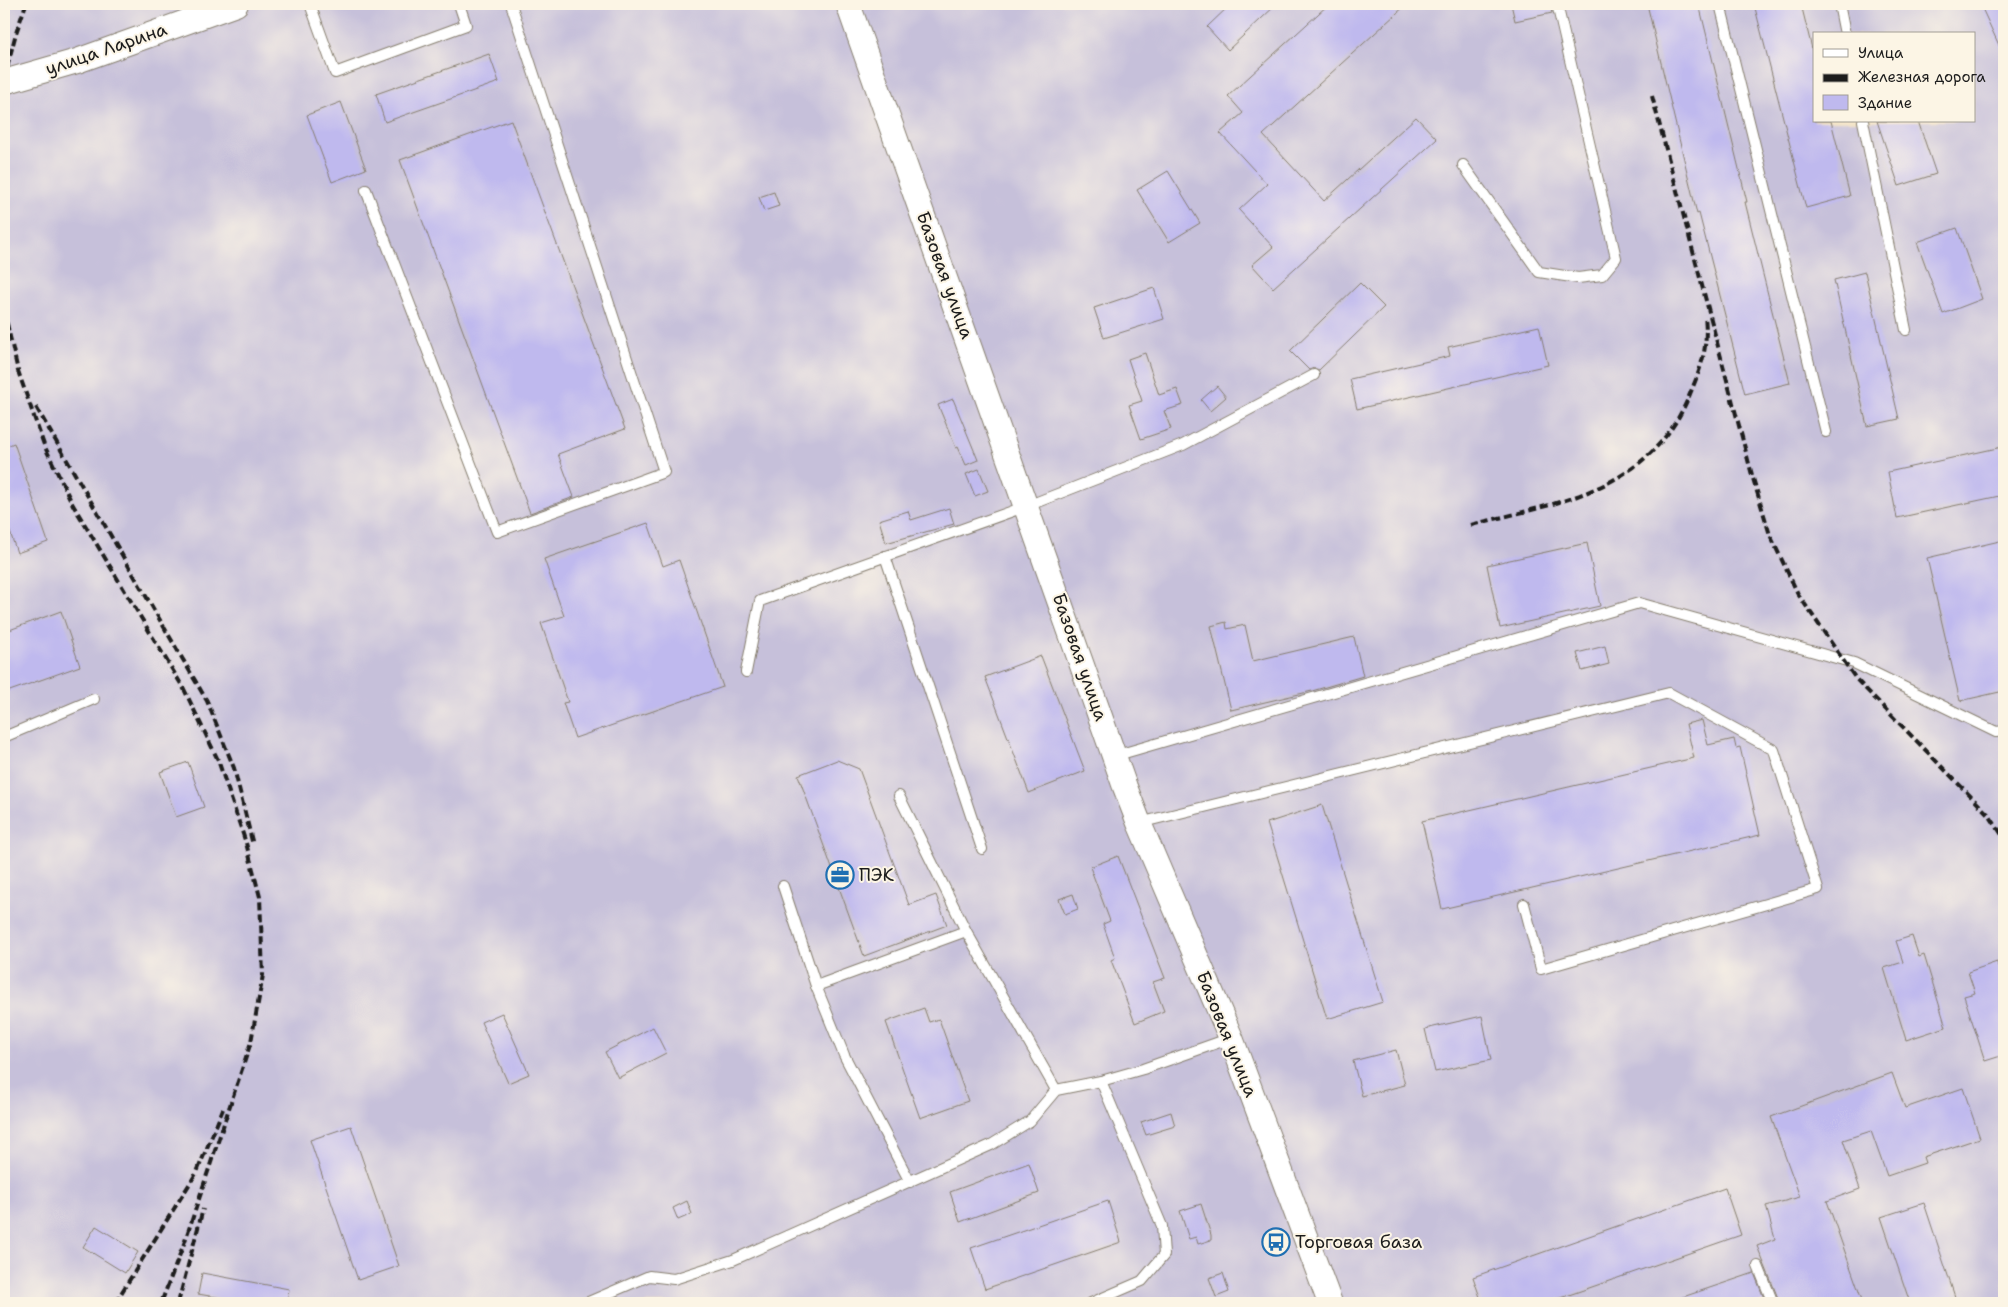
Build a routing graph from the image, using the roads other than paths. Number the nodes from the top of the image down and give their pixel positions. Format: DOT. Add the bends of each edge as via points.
graph roads {
  1 [pos="236,4"];
  2 [pos="310,4"];
  3 [pos="459,4"];
  4 [pos="512,4"];
  5 [pos="848,4"];
  6 [pos="1558,4"];
  7 [pos="1720,4"];
  8 [pos="1839,4"];
  9 [pos="1845,32"];
  10 [pos="4,82"];
  11 [pos="1863,122"];
  12 [pos="1463,166"];
  13 [pos="366,190"];
  14 [pos="1906,330"];
  15 [pos="1314,375"];
  16 [pos="1826,432"];
  17 [pos="1027,506"];
  18 [pos="885,556"];
  19 [pos="746,672"];
  20 [pos="94,699"];
  21 [pos="2004,731"];
  22 [pos="4,737"];
  23 [pos="1114,756"];
  24 [pos="899,796"];
  25 [pos="1138,823"];
  26 [pos="982,849"];
  27 [pos="784,886"];
  28 [pos="1524,904"];
  29 [pos="966,931"];
  30 [pos="816,986"];
  31 [pos="1231,1038"];
  32 [pos="1101,1081"];
  33 [pos="1056,1090"];
  34 [pos="910,1182"];
  35 [pos="1758,1266"];
  36 [pos="1324,1299"];
  37 [pos="586,1303"];
  38 [pos="1090,1303"];
  39 [pos="1772,1303"];
  1 -- 10 [label="street, улица Ларина" via="77,61"];
  2 -- 3 [label="lane" via="335,73 466,25"];
  4 -- 13 [label="lane" via="664,472 497,532"];
  5 -- 17 [label="street, Базовая улица"];
  6 -- 12 [label="lane" via="1616,258 1602,275 1578,278 1539,272"];
  7 -- 16 [label="lane"];
  8 -- 9 [label="lane"];
  11 -- 14 [label="lane"];
  15 -- 17 [label="lane" via="1183,445"];
  17 -- 18 [label="lane"];
  17 -- 23 [label="street, Базовая улица"];
  18 -- 19 [label="lane" via="760,601"];
  18 -- 26 [label="lane"];
  20 -- 22 [label="lane"];
  21 -- 23 [label="lane" via="1996,732 1854,662 1639,603"];
  23 -- 25 [label="street, Базовая улица"];
  24 -- 29 [label="lane"];
  25 -- 28 [label="lane" via="1669,692 1774,750 1818,888 1541,969"];
  25 -- 31 [label="street, Базовая улица"];
  27 -- 30 [label="lane"];
  29 -- 30 [label="lane"];
  29 -- 33 [label="lane"];
  30 -- 34 [label="lane" via="844,1055"];
  31 -- 32 [label="lane"];
  31 -- 36 [label="street, Базовая улица"];
  32 -- 33 [label="lane"];
  32 -- 38 [label="lane" via="1162,1226 1164,1256 1142,1281"];
  33 -- 34 [label="lane" via="1030,1121 991,1145"];
  34 -- 37 [label="lane" via="733,1260 674,1279 649,1276"];
  35 -- 39 [label="lane"];
}
